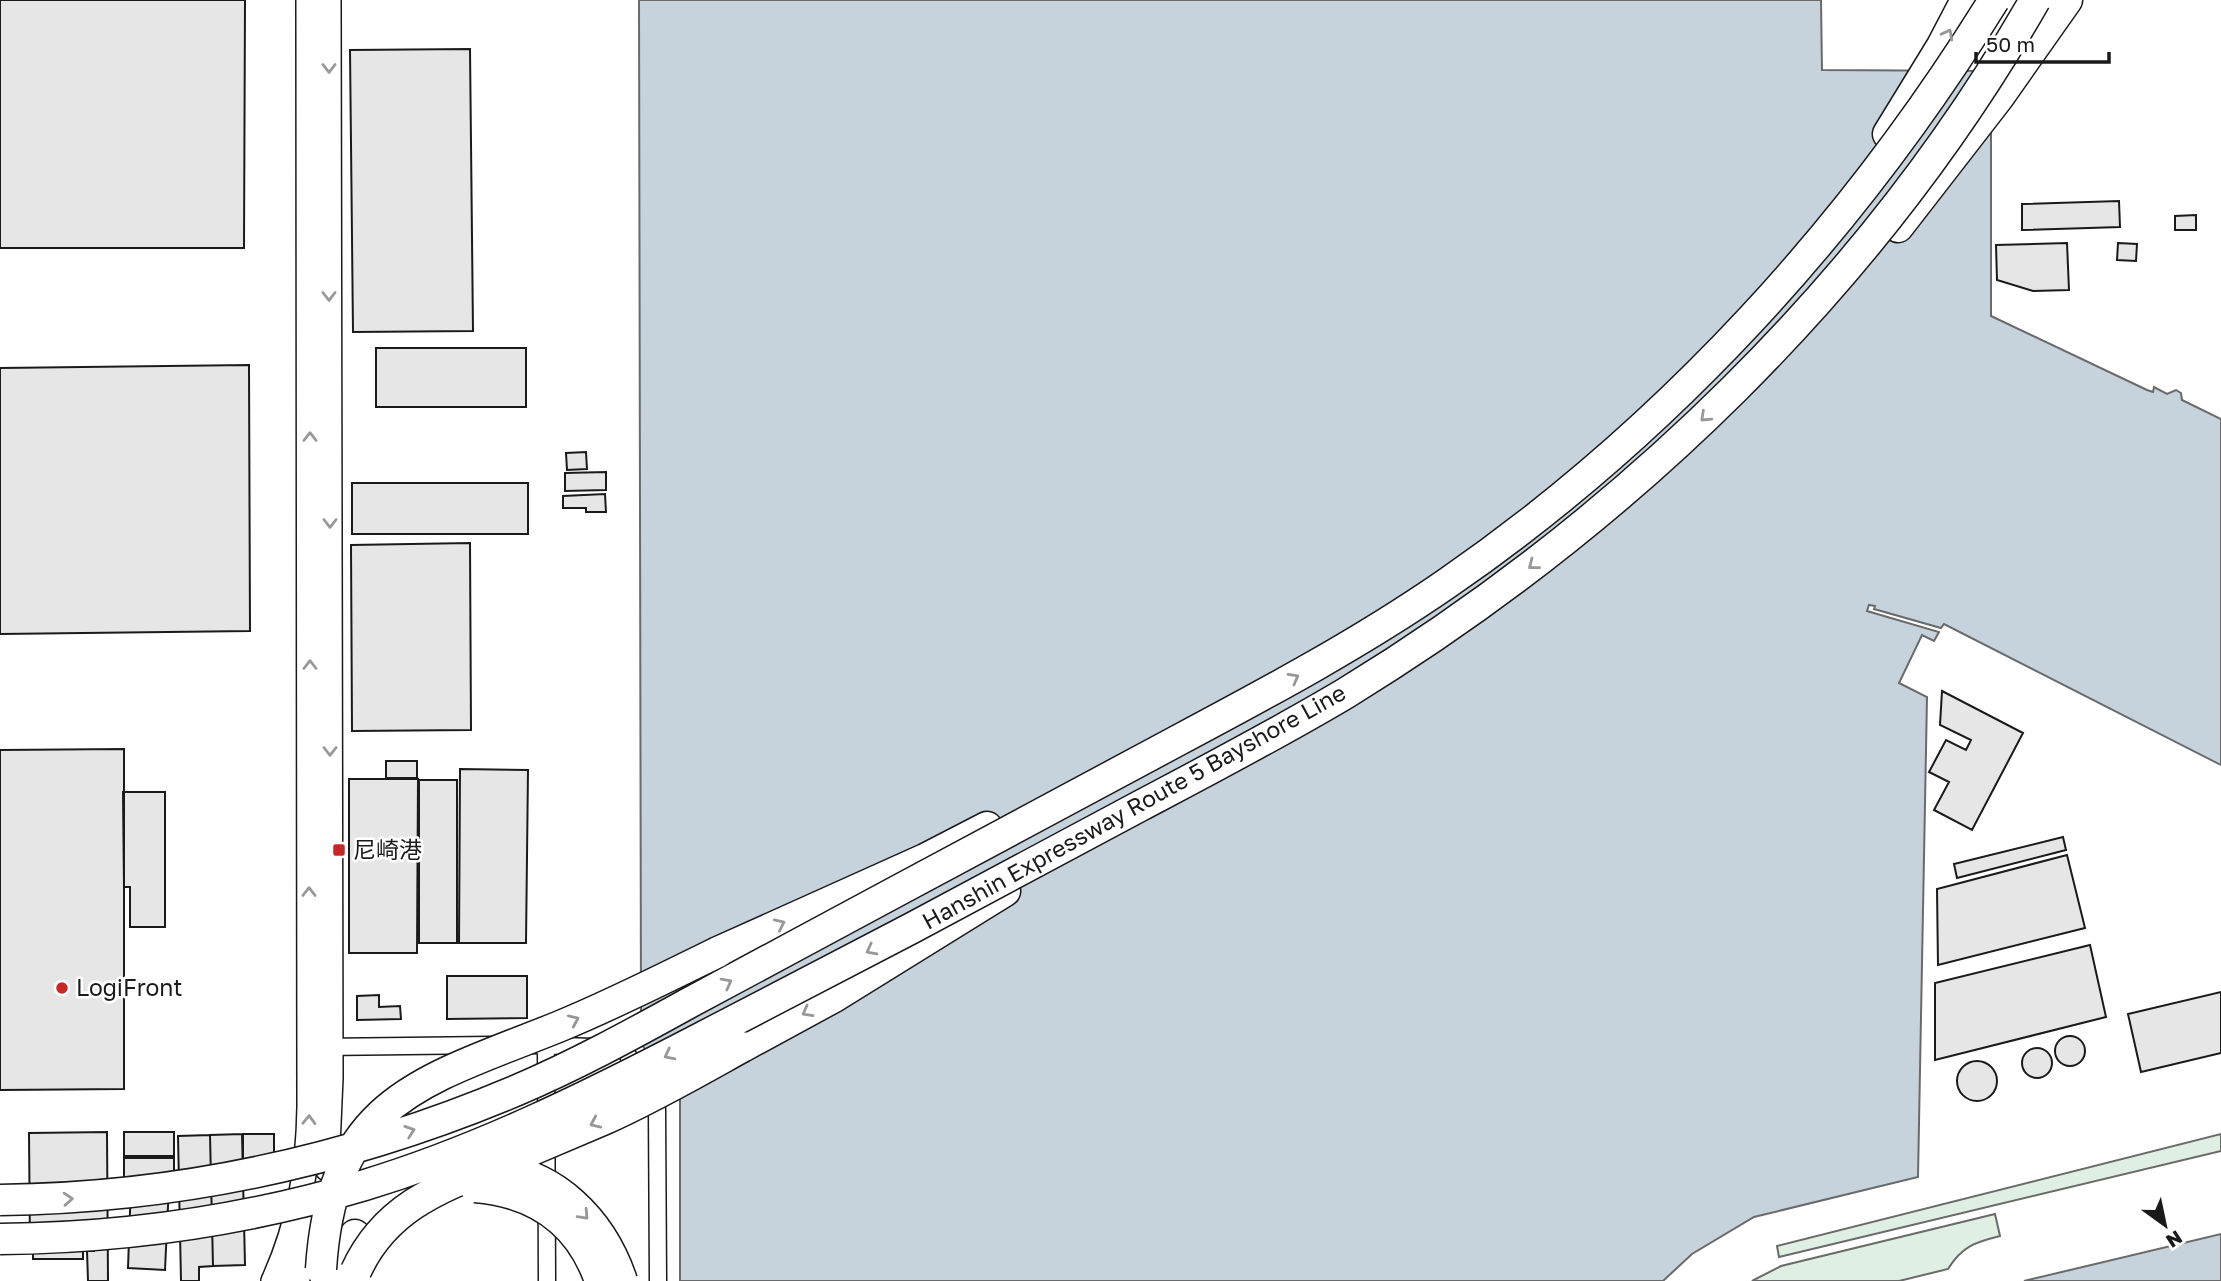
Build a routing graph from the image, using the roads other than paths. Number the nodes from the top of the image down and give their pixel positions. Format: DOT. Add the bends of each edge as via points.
graph roads {
  1 [pos="308,0"];
  2 [pos="329,0"];
  3 [pos="1966,0"];
  4 [pos="1975,0"];
  5 [pos="1994,0"];
  6 [pos="2035,0"];
  7 [pos="2067,0"];
  8 [pos="1974,49"];
  9 [pos="1806,257"];
  10 [pos="1732,392"];
  11 [pos="1262,696"];
  12 [pos="1136,808"];
  13 [pos="546,1045"];
  14 [pos="320,1048"];
  15 [pos="0,1200"];
  16 [pos="365,1238"];
  17 [pos="0,1239"];
  18 [pos="273,1281"];
  19 [pos="297,1281"];
  20 [pos="321,1281"];
  21 [pos="332,1281"];
  22 [pos="354,1281"];
  23 [pos="547,1281"];
  24 [pos="600,1281"];
  25 [pos="622,1281"];
  26 [pos="658,1281"];
  14 -- 1 [label="street, one-way"];
  2 -- 14 [label="street, one-way"];
  9 -- 3 [label="highway, one-way, bridge" via="1894,125"];
  4 -- 8 [label="street"];
  5 -- 9 [label="highway, Hanshin Expressway Route 5 Bayshore Line, bridge" via="1909,129"];
  6 -- 10 [label="highway, Hanshin Expressway Route 5 Bayshore Line, bridge" via="1982,88 1886,219"];
  7 -- 10 [label="highway, bridge" via="1897,228 1785,349"];
  11 -- 9 [label="highway, Hanshin Expressway Route 5 Bayshore Line, one-way, bridge" via="1444,586 1566,495 1690,382"];
  10 -- 12 [label="highway, Hanshin Expressway Route 5 Bayshore Line, one-way, bridge" via="1579,529 1467,614 1303,718"];
  15 -- 11 [label="highway, Hanshin Expressway Route 5 Bayshore Line, one-way, bridge" via="125,1195 263,1172 333,1155 459,1114 608,1046"];
  20 -- 11 [label="highway, one-way, bridge" via="329,1205 346,1160 376,1119 415,1088 925,859 1147,743"];
  12 -- 17 [label="highway, Hanshin Expressway Route 5 Bayshore Line, one-way, bridge" via="610,1085 433,1162 366,1185 230,1217 89,1235"];
  12 -- 22 [label="highway, one-way, bridge" via="927,941 765,1035 608,1117 422,1198 374,1239"];
  13 -- 14 [label="street"];
  13 -- 23 [label="street"];
  13 -- 26 [label="street" via="624,1048 657,1109"];
  18 -- 14 [label="street, one-way" via="306,1174"];
  14 -- 19 [label="street" via="330,1126 327,1170"];
  16 -- 21 [label="highway" via="344,1252"];
  16 -- 22 [label="highway" via="365,1256"];
  16 -- 24 [label="highway, bridge" via="440,1193 475,1187 500,1190 555,1214 588,1253"];
  16 -- 25 [label="highway, one-way, bridge" via="386,1205 422,1182 462,1170 501,1169 543,1182 581,1210 606,1244"];
}
